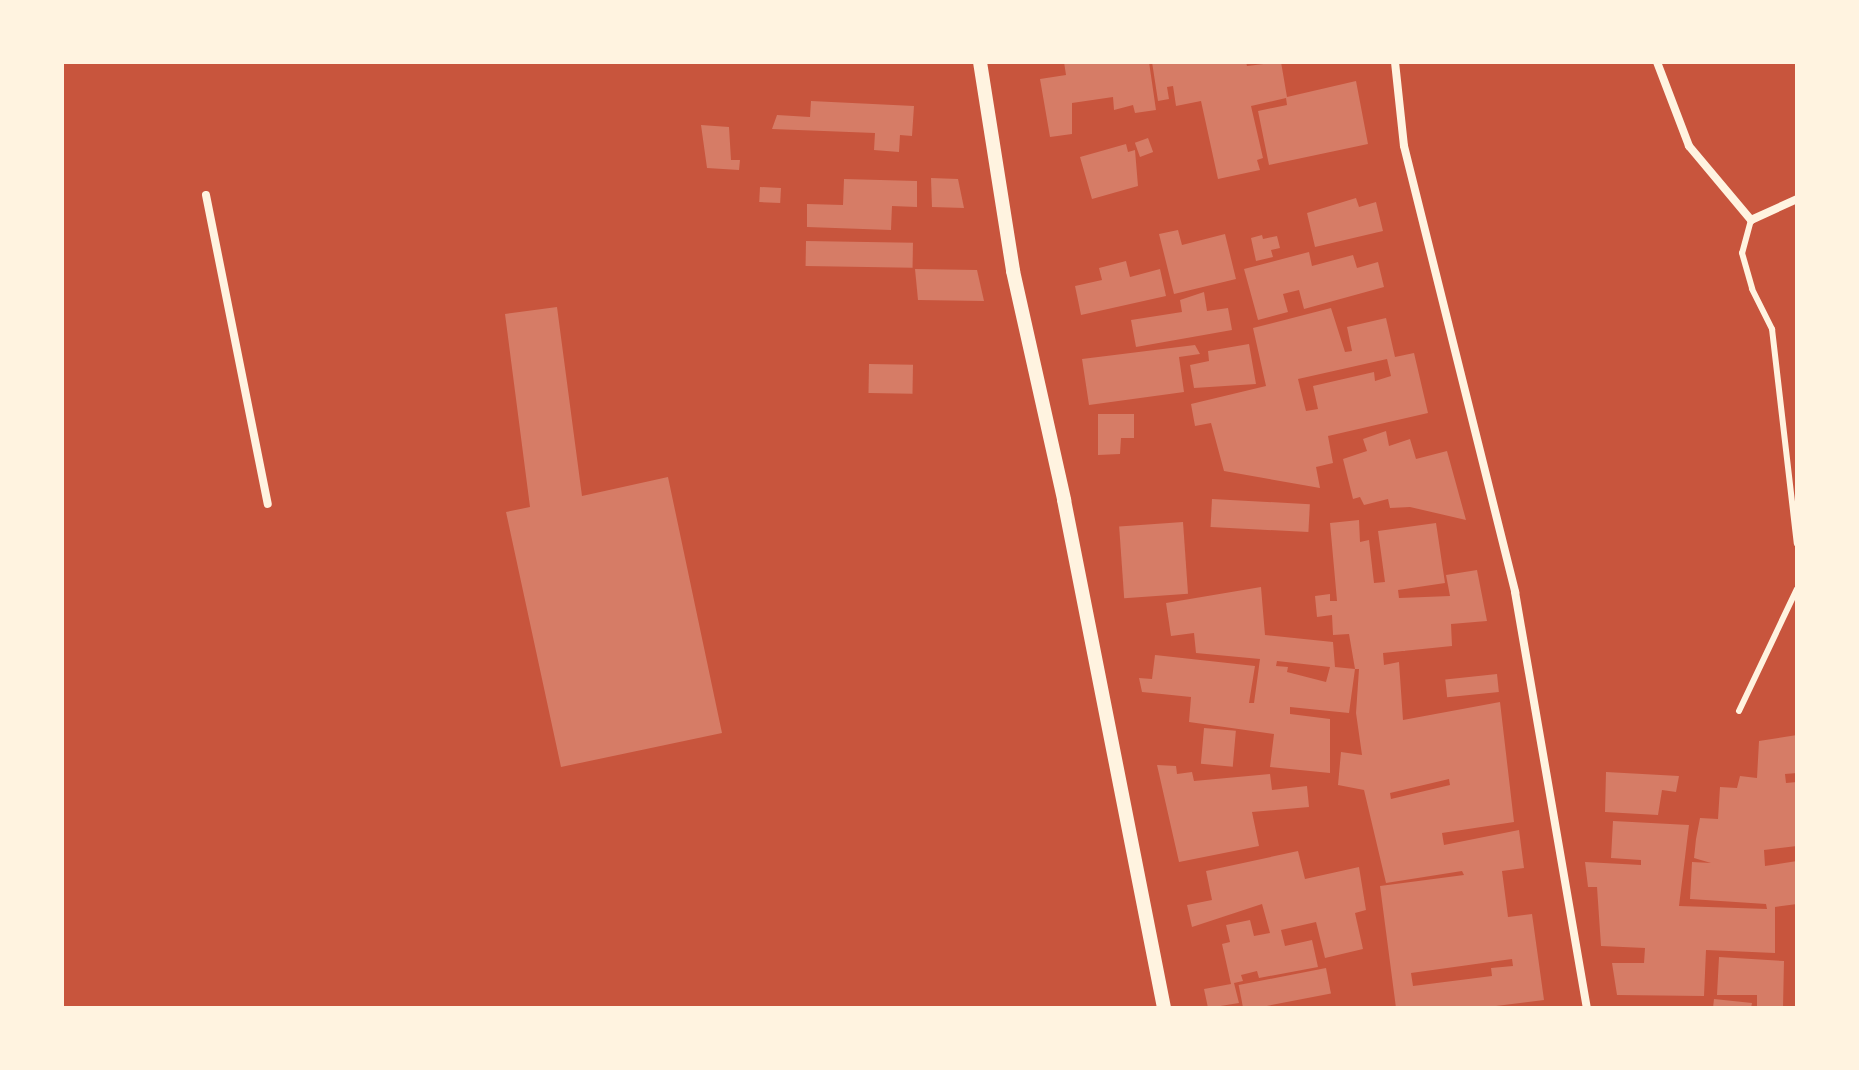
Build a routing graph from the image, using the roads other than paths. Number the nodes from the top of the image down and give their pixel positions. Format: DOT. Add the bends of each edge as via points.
graph roads {
  1 [pos="980,62"];
  2 [pos="1395,62"];
  3 [pos="1657,62"];
  4 [pos="206,195"];
  5 [pos="1797,199"];
  6 [pos="1751,220"];
  7 [pos="268,504"];
  8 [pos="1797,544"];
  9 [pos="1797,589"];
  10 [pos="1739,711"];
  11 [pos="1164,1008"];
  12 [pos="1587,1008"];
  1 -- 11 [label="street" via="1013,271"];
  2 -- 12 [label="street" via="1404,146 1515,592"];
  3 -- 6 [label="street" via="1689,146"];
  4 -- 7 [label="street"];
  5 -- 6 [label="street"];
  6 -- 8 [label="lane" via="1742,253 1772,329"];
  9 -- 10 [label="lane"];
}
